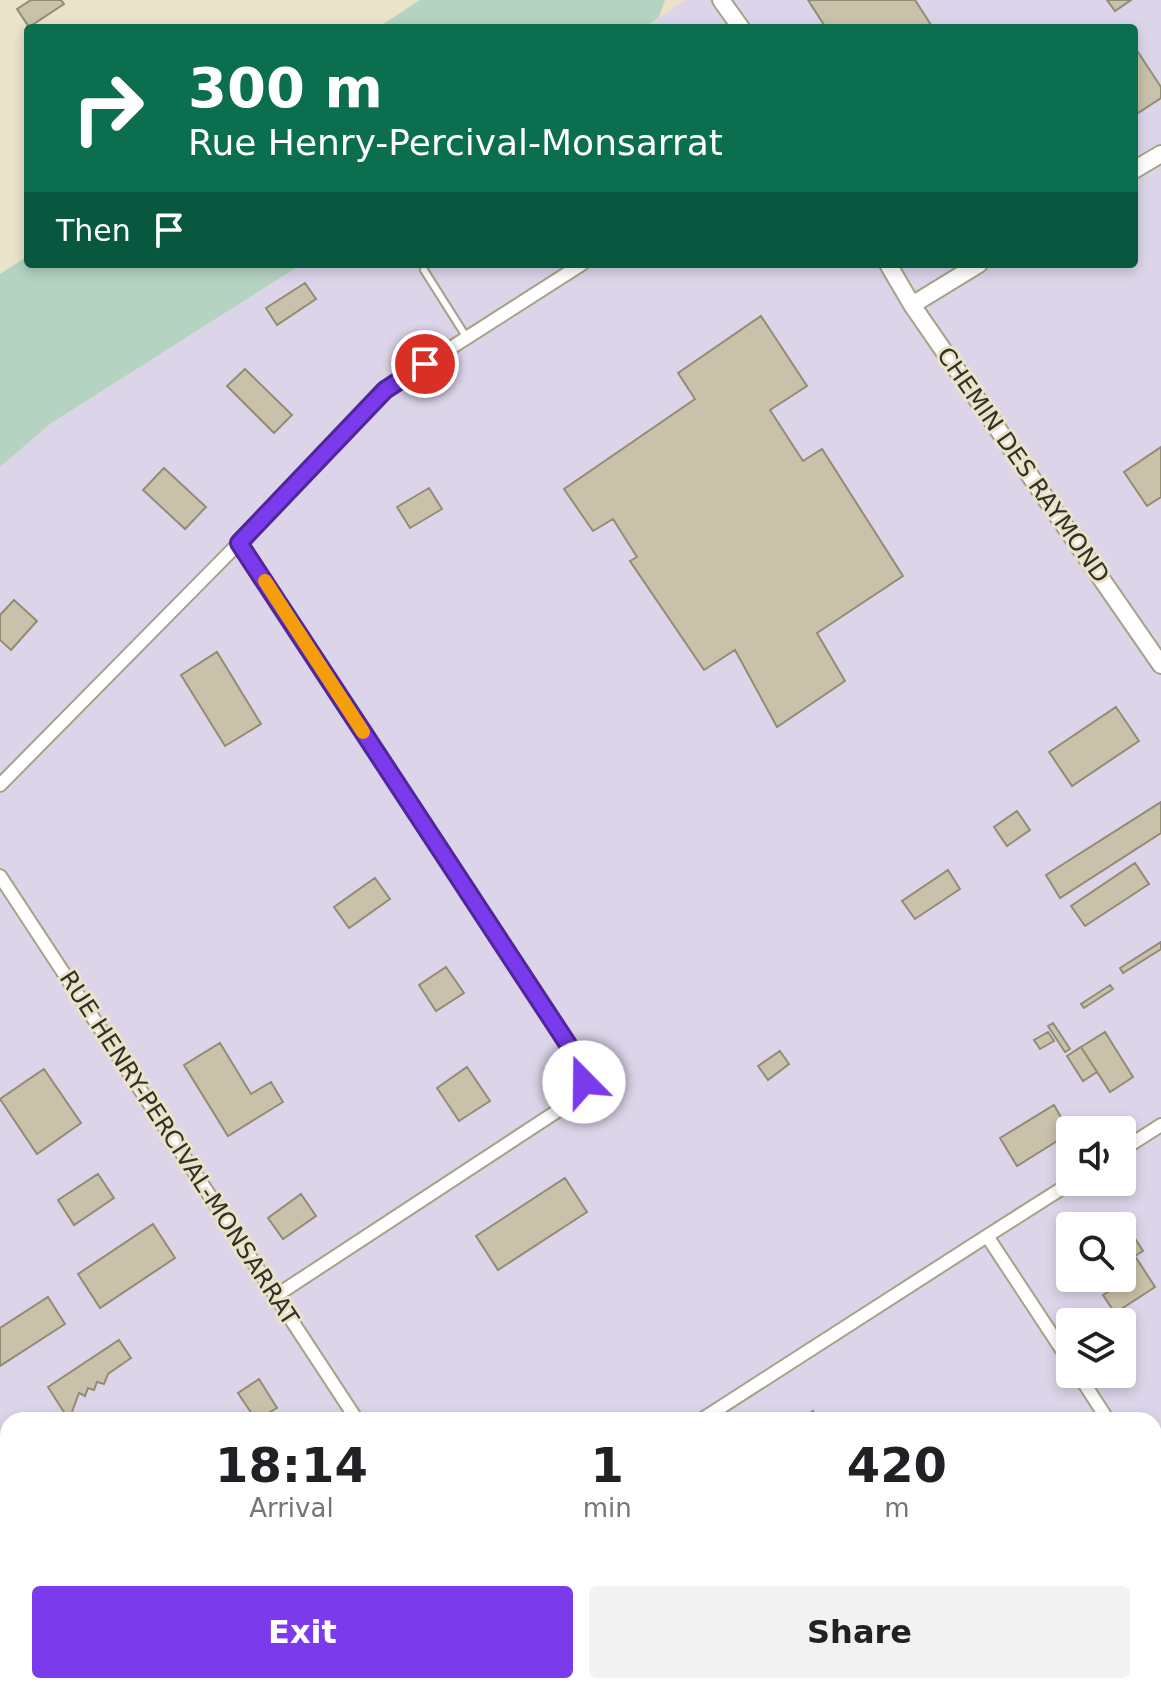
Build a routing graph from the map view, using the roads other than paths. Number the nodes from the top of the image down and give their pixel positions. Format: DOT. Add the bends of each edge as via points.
graph roads {
  1 [pos="721,0"];
  2 [pos="738,24"];
  3 [pos="1161,154"];
  4 [pos="1138,168"];
  5 [pos="576,268"];
  6 [pos="890,268"];
  7 [pos="972,268"];
  8 [pos="424,270"];
  9 [pos="912,305"];
  10 [pos="467,338"];
  11 [pos="239,543"];
  12 [pos="1161,665"];
  13 [pos="0,785"];
  14 [pos="0,876"];
  15 [pos="1161,1125"];
  16 [pos="1136,1141"];
  17 [pos="1056,1192"];
  18 [pos="987,1236"];
  19 [pos="277,1295"];
  20 [pos="1056,1341"];
  21 [pos="1087,1388"];
  22 [pos="352,1412"];
  23 [pos="713,1412"];
  24 [pos="1103,1412"];
  1 -- 2 [label="street"];
  3 -- 4 [label="street"];
  5 -- 10 [label="street"];
  6 -- 9 [label="street, CHEMIN DES RAYMOND"];
  7 -- 9 [label="street"];
  8 -- 10 [label="lane"];
  9 -- 12 [label="street, CHEMIN DES RAYMOND"];
  10 -- 11 [label="street" via="385,390"];
  11 -- 13 [label="street"];
  11 -- 19 [label="street" via="575,1055 584,1082 565,1106"];
  14 -- 19 [label="street, RUE HENRY-PERCIVAL-MONSARRAT"];
  15 -- 16 [label="street"];
  17 -- 18 [label="street"];
  18 -- 20 [label="street"];
  18 -- 23 [label="street"];
  19 -- 22 [label="street, RUE HENRY-PERCIVAL-MONSARRAT"];
  21 -- 24 [label="street"];
}
